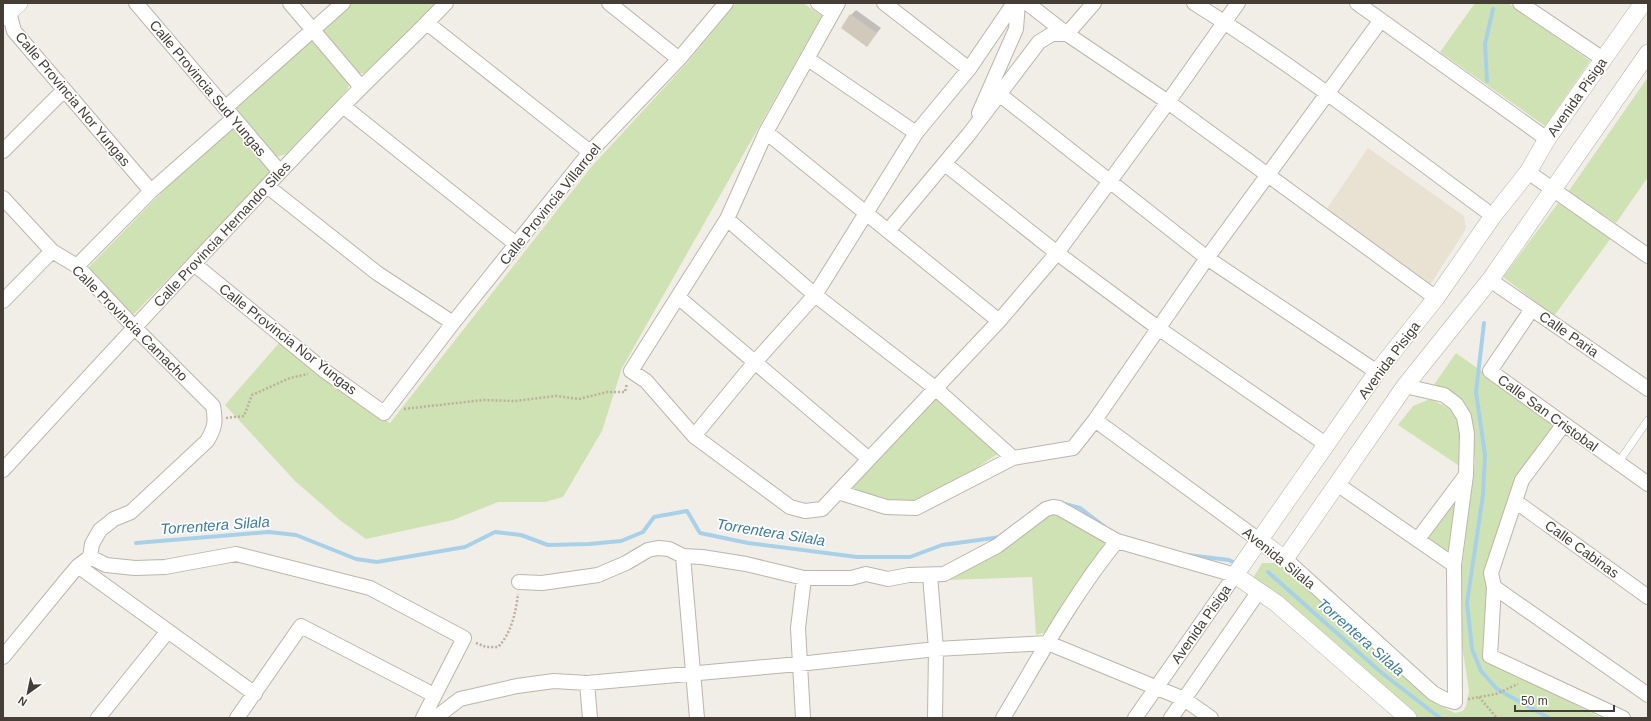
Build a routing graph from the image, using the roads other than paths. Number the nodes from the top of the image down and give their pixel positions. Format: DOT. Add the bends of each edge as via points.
graph roads {
  1 [pos="136,3"];
  2 [pos="290,3"];
  3 [pos="343,3"];
  4 [pos="446,3"];
  5 [pos="609,3"];
  6 [pos="726,3"];
  7 [pos="818,3"];
  8 [pos="845,3"];
  9 [pos="884,3"];
  10 [pos="1014,3"];
  11 [pos="1018,3"];
  12 [pos="1027,3"];
  13 [pos="1094,3"];
  14 [pos="1194,3"];
  15 [pos="1238,3"];
  16 [pos="1357,3"];
  17 [pos="1520,3"];
  18 [pos="1643,3"];
  19 [pos="835,8"];
  20 [pos="8,9"];
  21 [pos="1381,20"];
  22 [pos="428,23"];
  23 [pos="1225,23"];
  24 [pos="312,30"];
  25 [pos="1067,34"];
  26 [pos="1648,53"];
  27 [pos="679,59"];
  28 [pos="808,59"];
  29 [pos="1603,59"];
  30 [pos="969,69"];
  31 [pos="361,87"];
  32 [pos="64,90"];
  33 [pos="1327,93"];
  34 [pos="999,94"];
  35 [pos="1168,102"];
  36 [pos="343,106"];
  37 [pos="229,113"];
  38 [pos="766,132"];
  39 [pos="916,133"];
  40 [pos="969,134"];
  41 [pos="1547,139"];
  42 [pos="3,151"];
  43 [pos="590,152"];
  44 [pos="945,164"];
  45 [pos="280,172"];
  46 [pos="1528,172"];
  47 [pos="1268,176"];
  48 [pos="1110,180"];
  49 [pos="267,186"];
  50 [pos="151,190"];
  51 [pos="1552,190"];
  52 [pos="3,198"];
  53 [pos="864,213"];
  54 [pos="1493,216"];
  55 [pos="727,218"];
  56 [pos="888,231"];
  57 [pos="516,244"];
  58 [pos="52,251"];
  59 [pos="1057,253"];
  60 [pos="1648,256"];
  61 [pos="1207,258"];
  62 [pos="194,264"];
  63 [pos="77,266"];
  64 [pos="1490,280"];
  65 [pos="815,295"];
  66 [pos="678,298"];
  67 [pos="1436,298"];
  68 [pos="3,300"];
  69 [pos="1532,309"];
  70 [pos="999,321"];
  71 [pos="452,323"];
  72 [pos="134,327"];
  73 [pos="1158,328"];
  74 [pos="754,362"];
  75 [pos="1378,372"];
  76 [pos="1405,386"];
  77 [pos="935,388"];
  78 [pos="1648,389"];
  79 [pos="384,413"];
  80 [pos="1095,420"];
  81 [pos="1648,420"];
  82 [pos="1564,424"];
  83 [pos="694,436"];
  84 [pos="1327,445"];
  85 [pos="1013,458"];
  86 [pos="869,459"];
  87 [pos="1618,463"];
  88 [pos="3,470"];
  89 [pos="1466,475"];
  90 [pos="1337,484"];
  91 [pos="1648,484"];
  92 [pos="838,492"];
  93 [pos="1516,502"];
  94 [pos="1418,539"];
  95 [pos="1117,541"];
  96 [pos="1260,541"];
  97 [pos="683,556"];
  98 [pos="90,557"];
  99 [pos="1285,559"];
  100 [pos="1454,565"];
  101 [pos="78,566"];
  102 [pos="930,575"];
  103 [pos="1235,575"];
  104 [pos="804,578"];
  105 [pos="519,582"];
  106 [pos="1494,587"];
  107 [pos="1259,592"];
  108 [pos="1648,597"];
  109 [pos="168,631"];
  110 [pos="1048,642"];
  111 [pos="936,649"];
  112 [pos="3,657"];
  113 [pos="799,664"];
  114 [pos="692,674"];
  115 [pos="587,683"];
  116 [pos="1155,688"];
  117 [pos="255,694"];
  118 [pos="434,695"];
  119 [pos="1648,695"];
  120 [pos="1184,699"];
  121 [pos="101,717"];
  122 [pos="239,717"];
  123 [pos="423,718"];
  124 [pos="435,718"];
  125 [pos="590,718"];
  126 [pos="697,718"];
  127 [pos="803,718"];
  128 [pos="935,718"];
  129 [pos="1003,718"];
  130 [pos="1135,718"];
  131 [pos="1171,718"];
  132 [pos="1212,718"];
  133 [pos="1408,718"];
  134 [pos="1623,718"];
  1 -- 37 [label="street, Calle Provincia Sud Yungas"];
  2 -- 24 [label="street"];
  3 -- 24 [label="street"];
  4 -- 22 [label="street, Calle Provincia Hernando Siles"];
  5 -- 27 [label="street"];
  6 -- 27 [label="street, Calle Provincia Villarroel"];
  7 -- 19 [label="street"];
  8 -- 19 [label="street"];
  9 -- 30 [label="street"];
  10 -- 30 [label="street"];
  11 -- 40 [label="street" via="1016,28"];
  12 -- 25 [label="street"];
  13 -- 25 [label="street"];
  14 -- 23 [label="street"];
  15 -- 23 [label="street"];
  16 -- 21 [label="street"];
  17 -- 29 [label="street"];
  18 -- 29 [label="street, Avenida Pisiga"];
  19 -- 28 [label="street"];
  20 -- 32 [label="street, Calle Provincia Nor Yungas" via="14,30"];
  21 -- 33 [label="street"];
  21 -- 41 [label="street"];
  22 -- 31 [label="street, Calle Provincia Hernando Siles"];
  22 -- 43 [label="street"];
  23 -- 33 [label="street"];
  23 -- 35 [label="street"];
  24 -- 31 [label="street"];
  24 -- 37 [label="street"];
  25 -- 34 [label="street" via="1052,34 1039,42"];
  25 -- 35 [label="street"];
  26 -- 51 [label="street, Avenida Pisiga"];
  27 -- 43 [label="street, Calle Provincia Villarroel"];
  28 -- 38 [label="street"];
  28 -- 39 [label="street"];
  29 -- 41 [label="street, Avenida Pisiga"];
  30 -- 39 [label="street"];
  31 -- 36 [label="street, Calle Provincia Hernando Siles"];
  32 -- 42 [label="street"];
  32 -- 50 [label="street, Calle Provincia Nor Yungas"];
  33 -- 47 [label="street"];
  33 -- 54 [label="street"];
  34 -- 40 [label="street"];
  34 -- 48 [label="street"];
  35 -- 47 [label="street"];
  35 -- 48 [label="street"];
  36 -- 45 [label="street, Calle Provincia Hernando Siles"];
  36 -- 57 [label="street"];
  37 -- 45 [label="street, Calle Provincia Sud Yungas"];
  37 -- 50 [label="street"];
  38 -- 53 [label="street"];
  38 -- 55 [label="street"];
  39 -- 53 [label="street"];
  40 -- 44 [label="street"];
  41 -- 46 [label="street, Avenida Pisiga"];
  43 -- 57 [label="street, Calle Provincia Villarroel"];
  44 -- 56 [label="street"];
  44 -- 59 [label="street"];
  45 -- 49 [label="street, Calle Provincia Hernando Siles"];
  46 -- 51 [label="street"];
  46 -- 54 [label="street, Avenida Pisiga"];
  47 -- 61 [label="street"];
  47 -- 67 [label="street"];
  48 -- 59 [label="street"];
  48 -- 61 [label="street"];
  49 -- 62 [label="street, Calle Provincia Hernando Siles"];
  49 -- 71 [label="street" via="377,273"];
  50 -- 63 [label="street"];
  51 -- 60 [label="street"];
  51 -- 64 [label="street, Avenida Pisiga"];
  52 -- 58 [label="street, Calle Provincia Camacho"];
  53 -- 56 [label="street"];
  53 -- 65 [label="street"];
  54 -- 67 [label="street, Avenida Pisiga"];
  55 -- 65 [label="street"];
  55 -- 66 [label="street"];
  56 -- 70 [label="street"];
  57 -- 71 [label="street, Calle Provincia Villarroel"];
  58 -- 63 [label="street, Calle Provincia Camacho"];
  58 -- 68 [label="street"];
  59 -- 70 [label="street"];
  59 -- 73 [label="street"];
  61 -- 73 [label="street"];
  61 -- 75 [label="street"];
  62 -- 72 [label="street, Calle Provincia Hernando Siles"];
  62 -- 79 [label="street, Calle Provincia Nor Yungas" via="325,371"];
  63 -- 72 [label="street, Calle Provincia Camacho"];
  64 -- 69 [label="street, Calle Paria"];
  64 -- 76 [label="street, Avenida Pisiga"];
  65 -- 74 [label="street"];
  65 -- 77 [label="street"];
  66 -- 74 [label="street"];
  66 -- 83 [label="street" via="630,371 646,381"];
  67 -- 75 [label="street, Avenida Pisiga"];
  69 -- 78 [label="street, Calle Paria"];
  69 -- 82 [label="street, Calle San Cristobal" via="1490,371"];
  70 -- 77 [label="street"];
  71 -- 79 [label="street, Calle Provincia Villarroel"];
  72 -- 88 [label="street, Calle Provincia Hernando Siles"];
  72 -- 98 [label="street, Calle Provincia Camacho" via="213,406 216,419 207,441 131,512 114,519 100,530 92,544"];
  73 -- 80 [label="street"];
  73 -- 84 [label="street"];
  74 -- 83 [label="street"];
  74 -- 86 [label="street"];
  75 -- 84 [label="street, Avenida Pisiga"];
  76 -- 89 [label="street" via="1444,395 1456,404 1464,417 1468,434"];
  76 -- 90 [label="street, Avenida Pisiga"];
  77 -- 85 [label="street"];
  77 -- 86 [label="street"];
  80 -- 85 [label="street" via="1073,448"];
  80 -- 96 [label="street, Avenida Silala"];
  81 -- 87 [label="lane"];
  82 -- 87 [label="street, Calle San Cristobal"];
  82 -- 93 [label="street" via="1522,480"];
  83 -- 92 [label="street" via="790,507 805,511 822,509"];
  84 -- 96 [label="street, Avenida Pisiga"];
  85 -- 92 [label="street" via="916,508 886,507"];
  86 -- 92 [label="street"];
  87 -- 91 [label="street, Calle San Cristobal"];
  89 -- 94 [label="street"];
  89 -- 100 [label="street"];
  90 -- 94 [label="street"];
  90 -- 99 [label="street, Avenida Pisiga"];
  93 -- 106 [label="street" via="1491,573"];
  93 -- 108 [label="street, Calle Cabinas"];
  94 -- 100 [label="street"];
  95 -- 102 [label="street" via="1053,507 1046,509 997,546 944,574"];
  95 -- 103 [label="street"];
  95 -- 110 [label="street"];
  96 -- 99 [label="street, Avenida Silala"];
  96 -- 103 [label="street, Avenida Pisiga"];
  97 -- 104 [label="street" via="746,564"];
  97 -- 105 [label="street" via="658,548 648,550 598,575 563,582"];
  97 -- 114 [label="street"];
  98 -- 101 [label="street"];
  98 -- 118 [label="street" via="106,565 135,568 165,567 236,554 370,588 464,638"];
  99 -- 100 [label="street, Avenida Silala" via="1433,693 1455,702"];
  101 -- 109 [label="street"];
  101 -- 112 [label="street"];
  102 -- 104 [label="street" via="888,579 866,574 850,578"];
  102 -- 111 [label="street"];
  103 -- 107 [label="street"];
  103 -- 116 [label="street, Avenida Pisiga"];
  104 -- 113 [label="street" via="798,628"];
  106 -- 119 [label="street"];
  106 -- 134 [label="street" via="1490,656"];
  107 -- 120 [label="street, Avenida Pisiga"];
  107 -- 133 [label="street" via="1276,603"];
  109 -- 117 [label="street"];
  109 -- 121 [label="street"];
  110 -- 111 [label="street"];
  110 -- 116 [label="street"];
  110 -- 129 [label="street"];
  111 -- 113 [label="street"];
  111 -- 128 [label="street"];
  113 -- 114 [label="street"];
  113 -- 127 [label="street"];
  114 -- 115 [label="street"];
  114 -- 126 [label="street"];
  115 -- 124 [label="street" via="554,681 517,686 460,699"];
  115 -- 125 [label="street"];
  116 -- 120 [label="street"];
  116 -- 130 [label="street, Avenida Pisiga"];
  117 -- 118 [label="street" via="301,626"];
  117 -- 122 [label="street"];
  118 -- 123 [label="street"];
  120 -- 131 [label="street, Avenida Pisiga"];
  120 -- 132 [label="street"];
}
